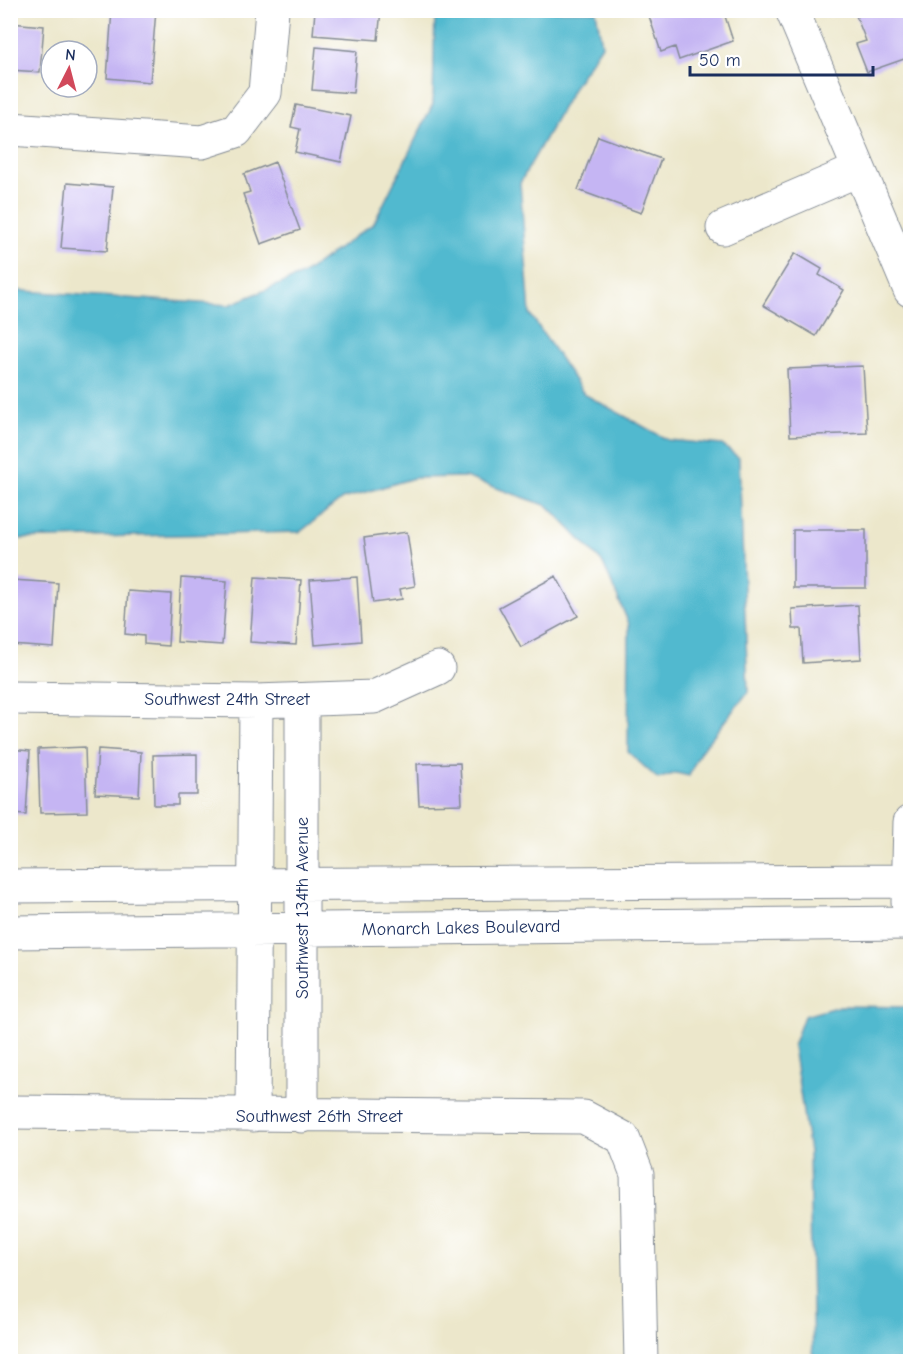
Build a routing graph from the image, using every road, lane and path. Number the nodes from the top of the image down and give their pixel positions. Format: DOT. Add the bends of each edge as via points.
graph roads {
  1 [pos="272,10"];
  2 [pos="792,10"];
  3 [pos="10,129"];
  4 [pos="858,170"];
  5 [pos="723,228"];
  6 [pos="910,290"];
  7 [pos="438,668"];
  8 [pos="10,698"];
  9 [pos="302,700"];
  10 [pos="256,701"];
  11 [pos="910,822"];
  12 [pos="909,880"];
  13 [pos="255,884"];
  14 [pos="302,884"];
  15 [pos="10,886"];
  16 [pos="910,923"];
  17 [pos="255,930"];
  18 [pos="301,930"];
  19 [pos="10,932"];
  20 [pos="10,1112"];
  21 [pos="253,1115"];
  22 [pos="302,1116"];
  23 [pos="641,1362"];
  1 -- 3 [label="street" via="265,93 236,130 202,142"];
  2 -- 4 [label="street"];
  4 -- 5 [label="street"];
  4 -- 6 [label="street"];
  7 -- 9 [label="street, Southwest 24th Street" via="374,697"];
  8 -- 10 [label="street, Southwest 24th Street"];
  9 -- 10 [label="street, Southwest 24th Street"];
  9 -- 14 [label="street, Southwest 134th Avenue"];
  10 -- 13 [label="street"];
  11 -- 12 [label="street"];
  12 -- 14 [label="street"];
  12 -- 16 [label="street"];
  13 -- 14 [label="street"];
  13 -- 15 [label="street"];
  13 -- 17 [label="street"];
  14 -- 18 [label="street, Southwest 134th Avenue"];
  16 -- 18 [label="street, Monarch Lakes Boulevard"];
  17 -- 18 [label="street, Monarch Lakes Boulevard"];
  17 -- 19 [label="street, Monarch Lakes Boulevard"];
  17 -- 21 [label="street"];
  18 -- 22 [label="street, Southwest 134th Avenue"];
  20 -- 21 [label="street, Southwest 26th Street"];
  21 -- 22 [label="street, Southwest 26th Street"];
  22 -- 23 [label="street, Southwest 26th Street" via="585,1117 623,1138 637,1174"];
}
